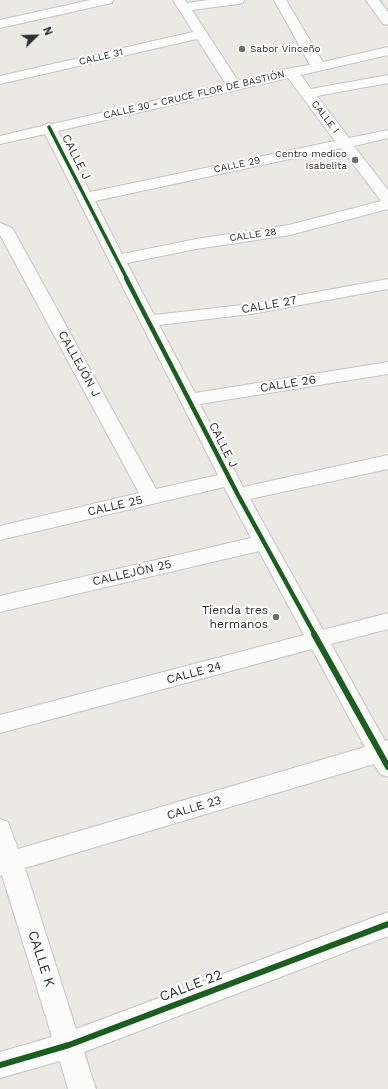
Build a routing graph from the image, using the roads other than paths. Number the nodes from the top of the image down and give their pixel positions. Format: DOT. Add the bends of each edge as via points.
graph roads {
  1 [pos="107,0"];
  2 [pos="238,0"];
  3 [pos="280,0"];
  4 [pos="372,0"];
  5 [pos="182,3"];
  6 [pos="388,21"];
  7 [pos="0,24"];
  8 [pos="201,34"];
  9 [pos="388,51"];
  10 [pos="318,66"];
  11 [pos="291,72"];
  12 [pos="388,79"];
  13 [pos="0,80"];
  14 [pos="234,86"];
  15 [pos="307,94"];
  16 [pos="49,127"];
  17 [pos="388,134"];
  18 [pos="0,140"];
  19 [pos="345,142"];
  20 [pos="86,198"];
  21 [pos="388,200"];
  22 [pos="388,204"];
  23 [pos="3,230"];
  24 [pos="118,260"];
  25 [pos="388,284"];
  26 [pos="149,322"];
  27 [pos="388,368"];
  28 [pos="189,400"];
  29 [pos="388,462"];
  30 [pos="234,487"];
  31 [pos="151,498"];
  32 [pos="0,533"];
  33 [pos="264,542"];
  34 [pos="0,604"];
  35 [pos="388,621"];
  36 [pos="318,640"];
  37 [pos="0,724"];
  38 [pos="385,757"];
  39 [pos="0,828"];
  40 [pos="5,864"];
  41 [pos="388,924"];
  42 [pos="69,1045"];
  43 [pos="0,1065"];
  44 [pos="82,1089"];
  1 -- 7 [label="street"];
  2 -- 5 [label="street"];
  3 -- 10 [label="street"];
  4 -- 6 [label="street"];
  5 -- 8 [label="street"];
  8 -- 13 [label="street, CALLE 31"];
  8 -- 14 [label="street"];
  9 -- 10 [label="street, CALLE 30 - CRUCE FLOR DE BASTIÓN"];
  10 -- 11 [label="street, CALLE 30 - CRUCE FLOR DE BASTIÓN"];
  11 -- 14 [label="street, CALLE 30 - CRUCE FLOR DE BASTIÓN"];
  11 -- 15 [label="street, CALLE I"];
  12 -- 15 [label="street"];
  14 -- 16 [label="street, CALLE 30 - CRUCE FLOR DE BASTIÓN"];
  15 -- 19 [label="street, CALLE I"];
  16 -- 18 [label="street, CALLE 30 - CRUCE FLOR DE BASTIÓN"];
  16 -- 20 [label="street, CALLE J"];
  17 -- 19 [label="street, CALLE 29"];
  19 -- 20 [label="street, CALLE 29"];
  19 -- 21 [label="street, CALLE I"];
  20 -- 24 [label="street, CALLE J"];
  22 -- 24 [label="street, CALLE 28" via="290,230 196,244"];
  23 -- 31 [label="street, CALLEJÓN J"];
  24 -- 26 [label="street, CALLE J"];
  25 -- 26 [label="street, CALLE 27" via="251,309"];
  26 -- 28 [label="street, CALLE J"];
  27 -- 28 [label="street, CALLE 26"];
  28 -- 30 [label="street, CALLE J"];
  29 -- 30 [label="street, CALLE 25"];
  30 -- 31 [label="street, CALLE 25"];
  30 -- 33 [label="street, CALLE J"];
  31 -- 32 [label="street, CALLE 25"];
  33 -- 34 [label="street, CALLEJÓN 25"];
  33 -- 36 [label="street, CALLE J"];
  35 -- 36 [label="street, CALLE 24"];
  36 -- 37 [label="street, CALLE 24"];
  36 -- 38 [label="street, CALLE J"];
  38 -- 40 [label="street, CALLE 23"];
  39 -- 40 [label="street, CALLE K"];
  40 -- 42 [label="street, CALLE K"];
  41 -- 42 [label="street, CALLE 22"];
  42 -- 43 [label="street, CALLE 22"];
  42 -- 44 [label="street, CALLE K"];
}
